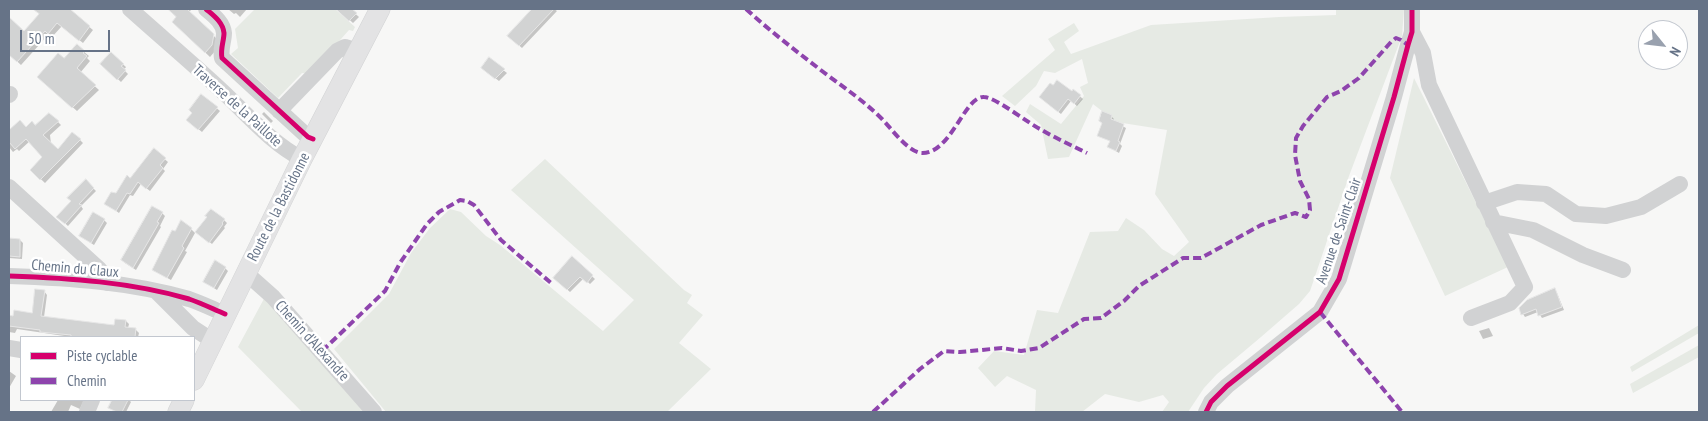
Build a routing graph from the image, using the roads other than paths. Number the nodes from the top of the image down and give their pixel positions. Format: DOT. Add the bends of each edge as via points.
graph roads {
  1 [pos="130,9"];
  2 [pos="206,9"];
  3 [pos="380,9"];
  4 [pos="1412,9"];
  5 [pos="1412,32"];
  6 [pos="358,51"];
  7 [pos="279,112"];
  8 [pos="313,139"];
  9 [pos="302,159"];
  10 [pos="1680,184"];
  11 [pos="9,187"];
  12 [pos="1484,203"];
  13 [pos="1493,222"];
  14 [pos="1623,270"];
  15 [pos="246,273"];
  16 [pos="9,276"];
  17 [pos="107,283"];
  18 [pos="156,292"];
  19 [pos="225,314"];
  20 [pos="1471,318"];
  21 [pos="213,341"];
  22 [pos="195,378"];
  23 [pos="374,412"];
  24 [pos="1206,412"];
  1 -- 9 [label="street, Traverse de la Paillote" via="272,139"];
  2 -- 7 [label="street" via="218,19 224,32 222,58"];
  3 -- 6 [label="main road, Route de la Bastidonne"];
  4 -- 5 [label="street, Avenue de Saint-Clair"];
  5 -- 12 [label="street" via="1423,53 1429,85"];
  5 -- 24 [label="street, Avenue de Saint-Clair" via="1347,253 1328,299 1320,312 1227,386"];
  6 -- 7 [label="street" via="345,47 337,51"];
  6 -- 8 [label="main road, Route de la Bastidonne"];
  7 -- 8 [label="street"];
  8 -- 9 [label="main road, Route de la Bastidonne"];
  9 -- 15 [label="main road, Route de la Bastidonne"];
  10 -- 12 [label="street" via="1641,206 1606,216 1576,214 1546,194 1517,192"];
  11 -- 17 [label="street" via="99,268"];
  12 -- 13 [label="street"];
  13 -- 14 [label="street" via="1533,230 1583,256"];
  13 -- 20 [label="street" via="1525,287 1510,303"];
  15 -- 19 [label="main road, Route de la Bastidonne"];
  15 -- 23 [label="street, Chemin d'Alexandre" via="285,310"];
  16 -- 17 [label="street, Chemin du Claux"];
  17 -- 18 [label="street, Chemin du Claux"];
  18 -- 19 [label="street, Chemin du Claux" via="191,300"];
  18 -- 21 [label="street" via="193,328"];
  19 -- 21 [label="main road, Route de la Bastidonne"];
  21 -- 22 [label="main road, Route de la Bastidonne"];
}
